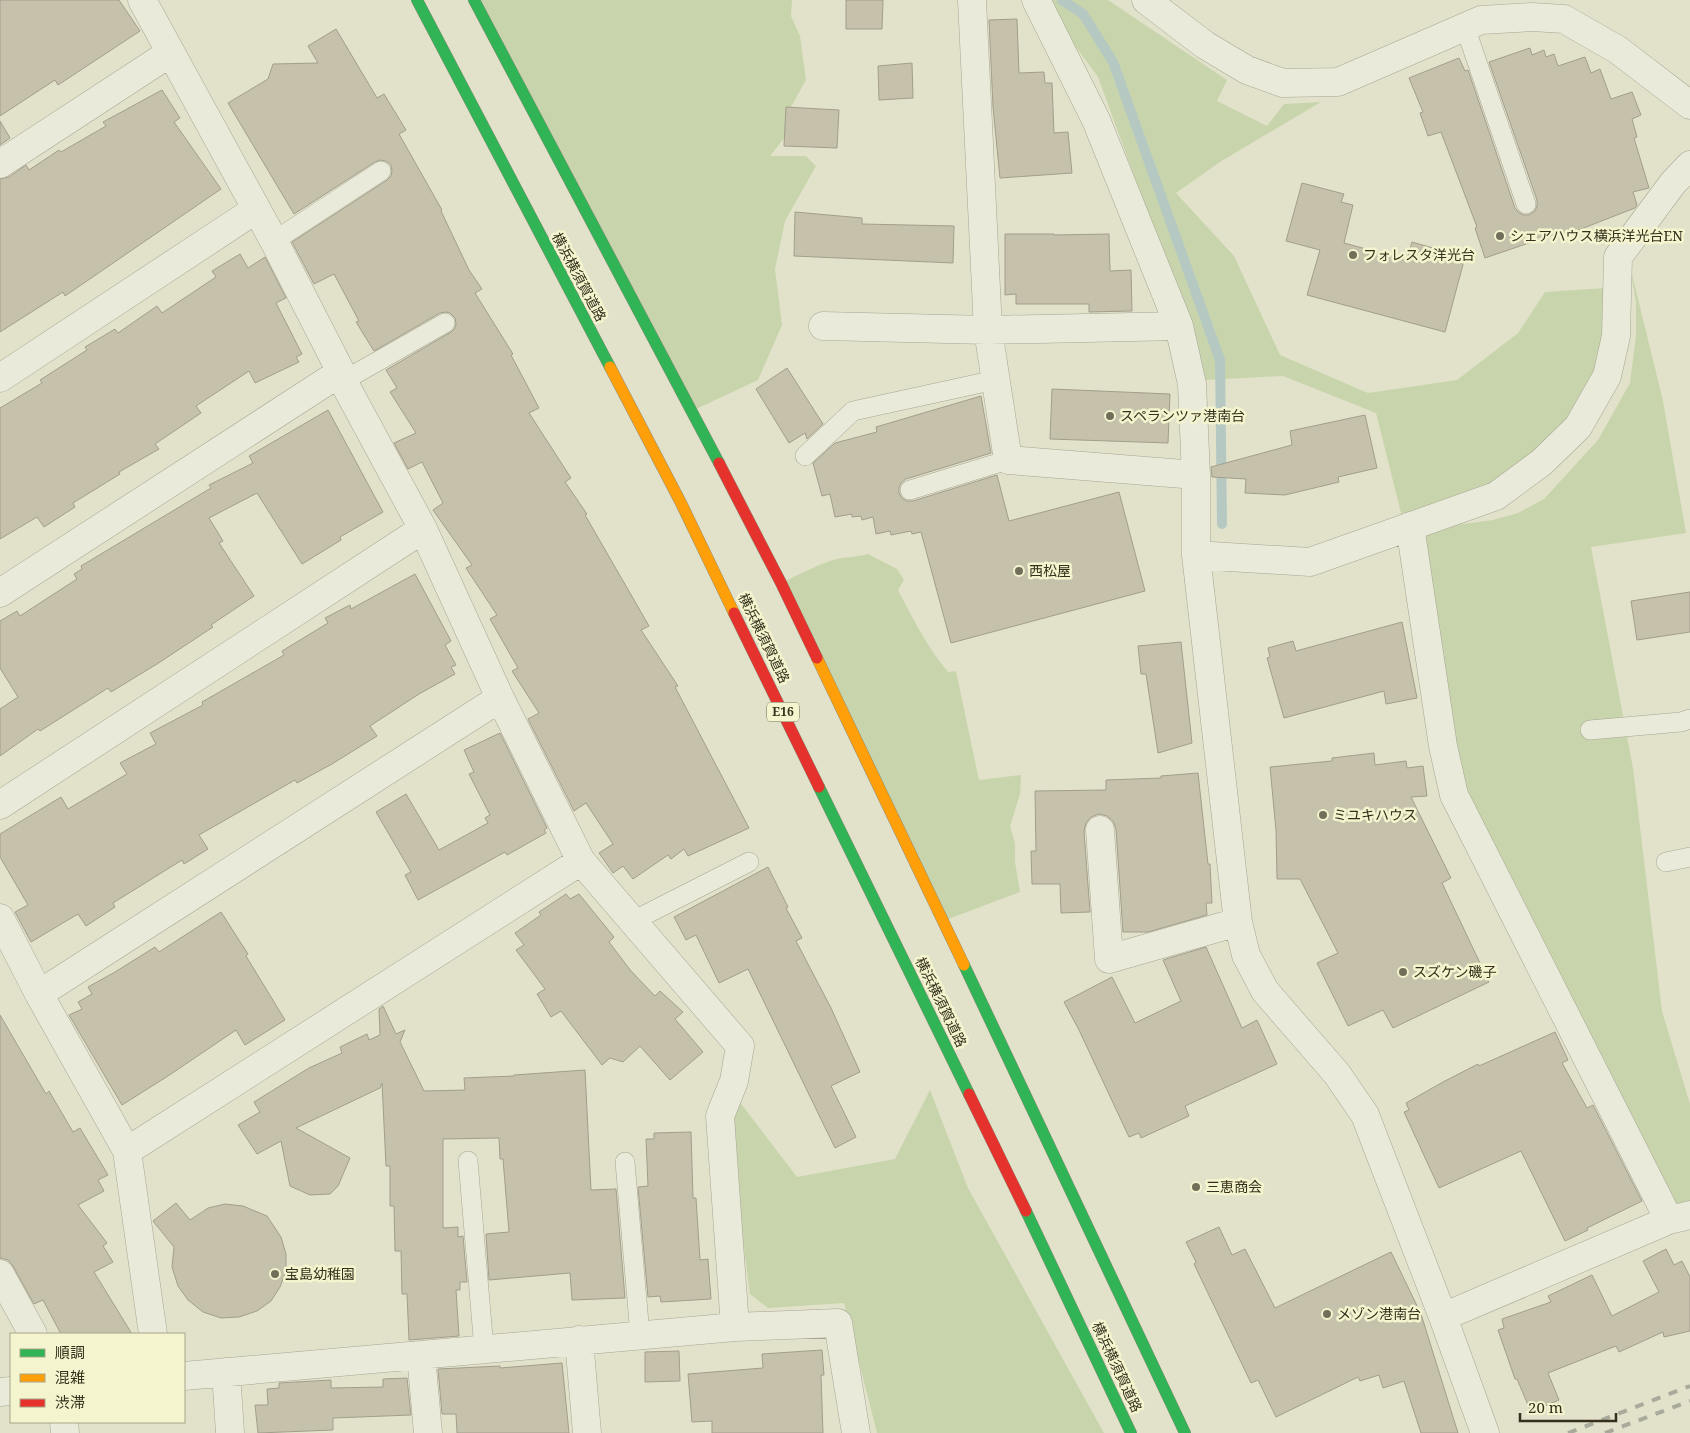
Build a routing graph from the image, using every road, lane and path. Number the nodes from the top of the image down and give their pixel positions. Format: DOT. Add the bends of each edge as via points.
graph roads {
  1 [pos="142,0"];
  2 [pos="417,0"];
  3 [pos="474,0"];
  4 [pos="972,0"];
  5 [pos="1146,0"];
  6 [pos="1038,4"];
  7 [pos="1538,9"];
  8 [pos="1465,27"];
  9 [pos="170,53"];
  10 [pos="1690,105"];
  11 [pos="0,164"];
  12 [pos="1690,166"];
  13 [pos="381,171"];
  14 [pos="1526,204"];
  15 [pos="256,210"];
  16 [pos="274,241"];
  17 [pos="445,323"];
  18 [pos="824,326"];
  19 [pos="1179,326"];
  20 [pos="988,330"];
  21 [pos="342,377"];
  22 [pos="0,378"];
  23 [pos="995,380"];
  24 [pos="805,456"];
  25 [pos="1008,460"];
  26 [pos="1196,475"];
  27 [pos="910,490"];
  28 [pos="1410,526"];
  29 [pos="423,528"];
  30 [pos="1196,555"];
  31 [pos="0,592"];
  32 [pos="500,698"];
  33 [pos="1690,720"];
  34 [pos="1590,730"];
  35 [pos="0,805"];
  36 [pos="1100,830"];
  37 [pos="1690,857"];
  38 [pos="581,861"];
  39 [pos="749,862"];
  40 [pos="1666,862"];
  41 [pos="0,918"];
  42 [pos="633,921"];
  43 [pos="1238,922"];
  44 [pos="39,994"];
  45 [pos="127,1151"];
  46 [pos="468,1161"];
  47 [pos="624,1162"];
  48 [pos="1680,1217"];
  49 [pos="0,1274"];
  50 [pos="1443,1317"];
  51 [pos="735,1327"];
  52 [pos="32,1333"];
  53 [pos="153,1333"];
  54 [pos="640,1335"];
  55 [pos="579,1340"];
  56 [pos="484,1349"];
  57 [pos="421,1355"];
  58 [pos="226,1372"];
  59 [pos="185,1376"];
  60 [pos="230,1433"];
  61 [pos="428,1433"];
  62 [pos="587,1433"];
  63 [pos="856,1433"];
  64 [pos="1131,1433"];
  65 [pos="1185,1433"];
  66 [pos="1485,1433"];
  1 -- 9 [label="street"];
  2 -- 64 [label="highway, 横浜横須賀道路 / E16" via="681,503"];
  3 -- 65 [label="highway" via="781,583"];
  4 -- 20 [label="street"];
  5 -- 8 [label="street" via="1205,45 1246,70 1283,83 1338,82"];
  6 -- 19 [label="street" via="1096,120"];
  7 -- 8 [label="street" via="1481,20"];
  7 -- 10 [label="street" via="1564,19 1618,50"];
  8 -- 14 [label="lane"];
  9 -- 11 [label="street"];
  9 -- 15 [label="street"];
  12 -- 28 [label="street" via="1672,183 1618,257 1616,336 1607,376 1578,427 1542,462 1496,496"];
  13 -- 16 [label="lane"];
  15 -- 16 [label="street"];
  15 -- 22 [label="street"];
  16 -- 21 [label="street"];
  17 -- 21 [label="lane"];
  18 -- 20 [label="street"];
  19 -- 20 [label="street"];
  19 -- 26 [label="street" via="1192,384"];
  20 -- 23 [label="street"];
  21 -- 29 [label="street"];
  21 -- 31 [label="street"];
  23 -- 24 [label="lane" via="853,410"];
  23 -- 25 [label="street"];
  25 -- 26 [label="street"];
  25 -- 27 [label="lane"];
  26 -- 30 [label="street"];
  28 -- 30 [label="street" via="1310,562"];
  28 -- 48 [label="street" via="1443,746 1454,795"];
  29 -- 32 [label="street"];
  29 -- 35 [label="street"];
  30 -- 43 [label="street"];
  32 -- 38 [label="street"];
  32 -- 44 [label="street"];
  33 -- 34 [label="lane"];
  36 -- 43 [label="street" via="1109,959"];
  37 -- 40 [label="lane"];
  38 -- 42 [label="street"];
  38 -- 45 [label="street"];
  39 -- 42 [label="lane"];
  41 -- 44 [label="street"];
  42 -- 51 [label="street" via="740,1046 734,1080 720,1116"];
  43 -- 50 [label="street" via="1246,955 1265,991 1337,1074 1365,1115"];
  44 -- 45 [label="street"];
  45 -- 53 [label="street"];
  46 -- 56 [label="lane"];
  47 -- 54 [label="lane"];
  48 -- 50 [label="street"];
  49 -- 52 [label="street"];
  50 -- 66 [label="street"];
  51 -- 54 [label="street"];
  51 -- 63 [label="street" via="838,1323"];
  54 -- 55 [label="street"];
  55 -- 56 [label="street"];
  55 -- 62 [label="street"];
  56 -- 57 [label="street"];
  57 -- 58 [label="street"];
  57 -- 61 [label="street"];
  58 -- 59 [label="street"];
  58 -- 60 [label="street"];
}
